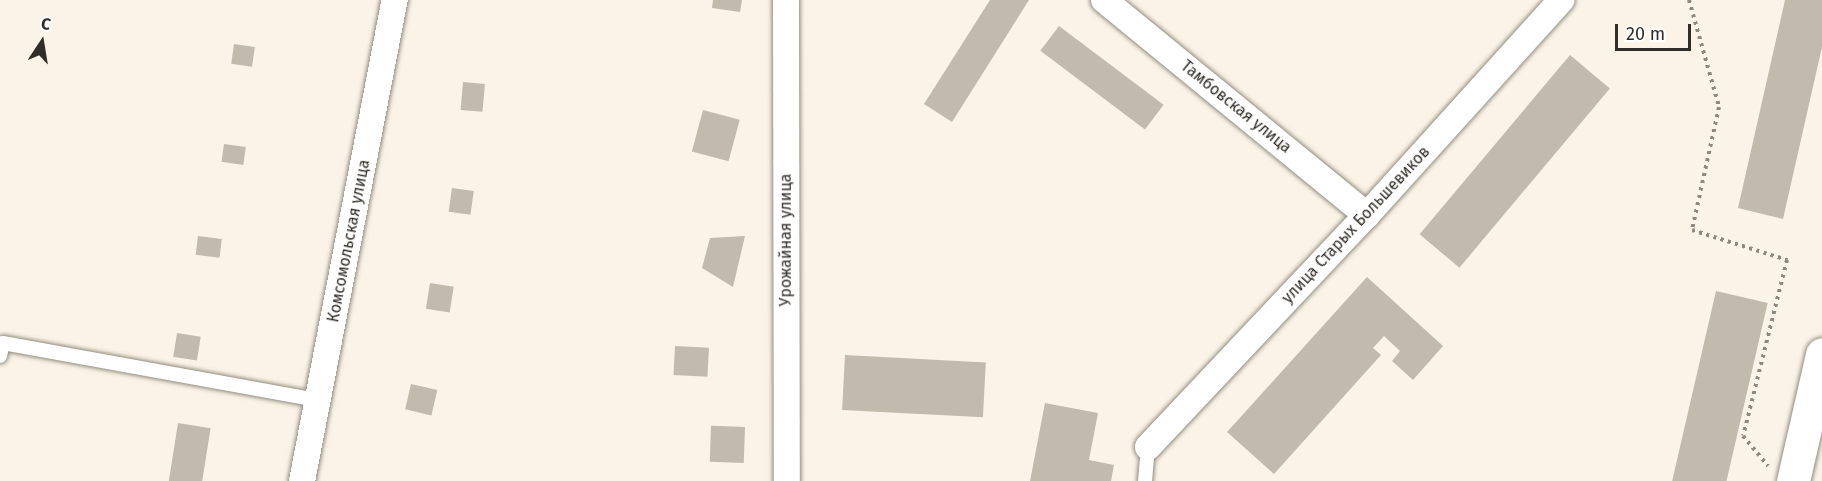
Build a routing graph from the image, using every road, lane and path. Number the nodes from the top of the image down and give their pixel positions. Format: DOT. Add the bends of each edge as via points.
graph roads {
  1 [pos="395,0"];
  2 [pos="786,0"];
  3 [pos="1104,0"];
  4 [pos="1561,0"];
  5 [pos="1689,0"];
  6 [pos="1367,214"];
  7 [pos="1822,355"];
  8 [pos="0,356"];
  9 [pos="318,400"];
  10 [pos="1148,447"];
  11 [pos="1783,477"];
  12 [pos="302,481"];
  13 [pos="787,481"];
  14 [pos="1144,481"];
  1 -- 9 [label="street, Комсомольская улица"];
  2 -- 13 [label="street, Урожайная улица"];
  3 -- 6 [label="street, Тамбовская улица"];
  4 -- 6 [label="street, улица Старых Большевиков"];
  5 -- 11 [label="path" via="1719,107 1692,230 1787,260 1743,436"];
  6 -- 10 [label="street, улица Старых Большевиков"];
  7 -- 11 [label="street"];
  8 -- 9 [label="lane" via="3,343"];
  9 -- 12 [label="street, Комсомольская улица"];
  10 -- 14 [label="lane"];
}
